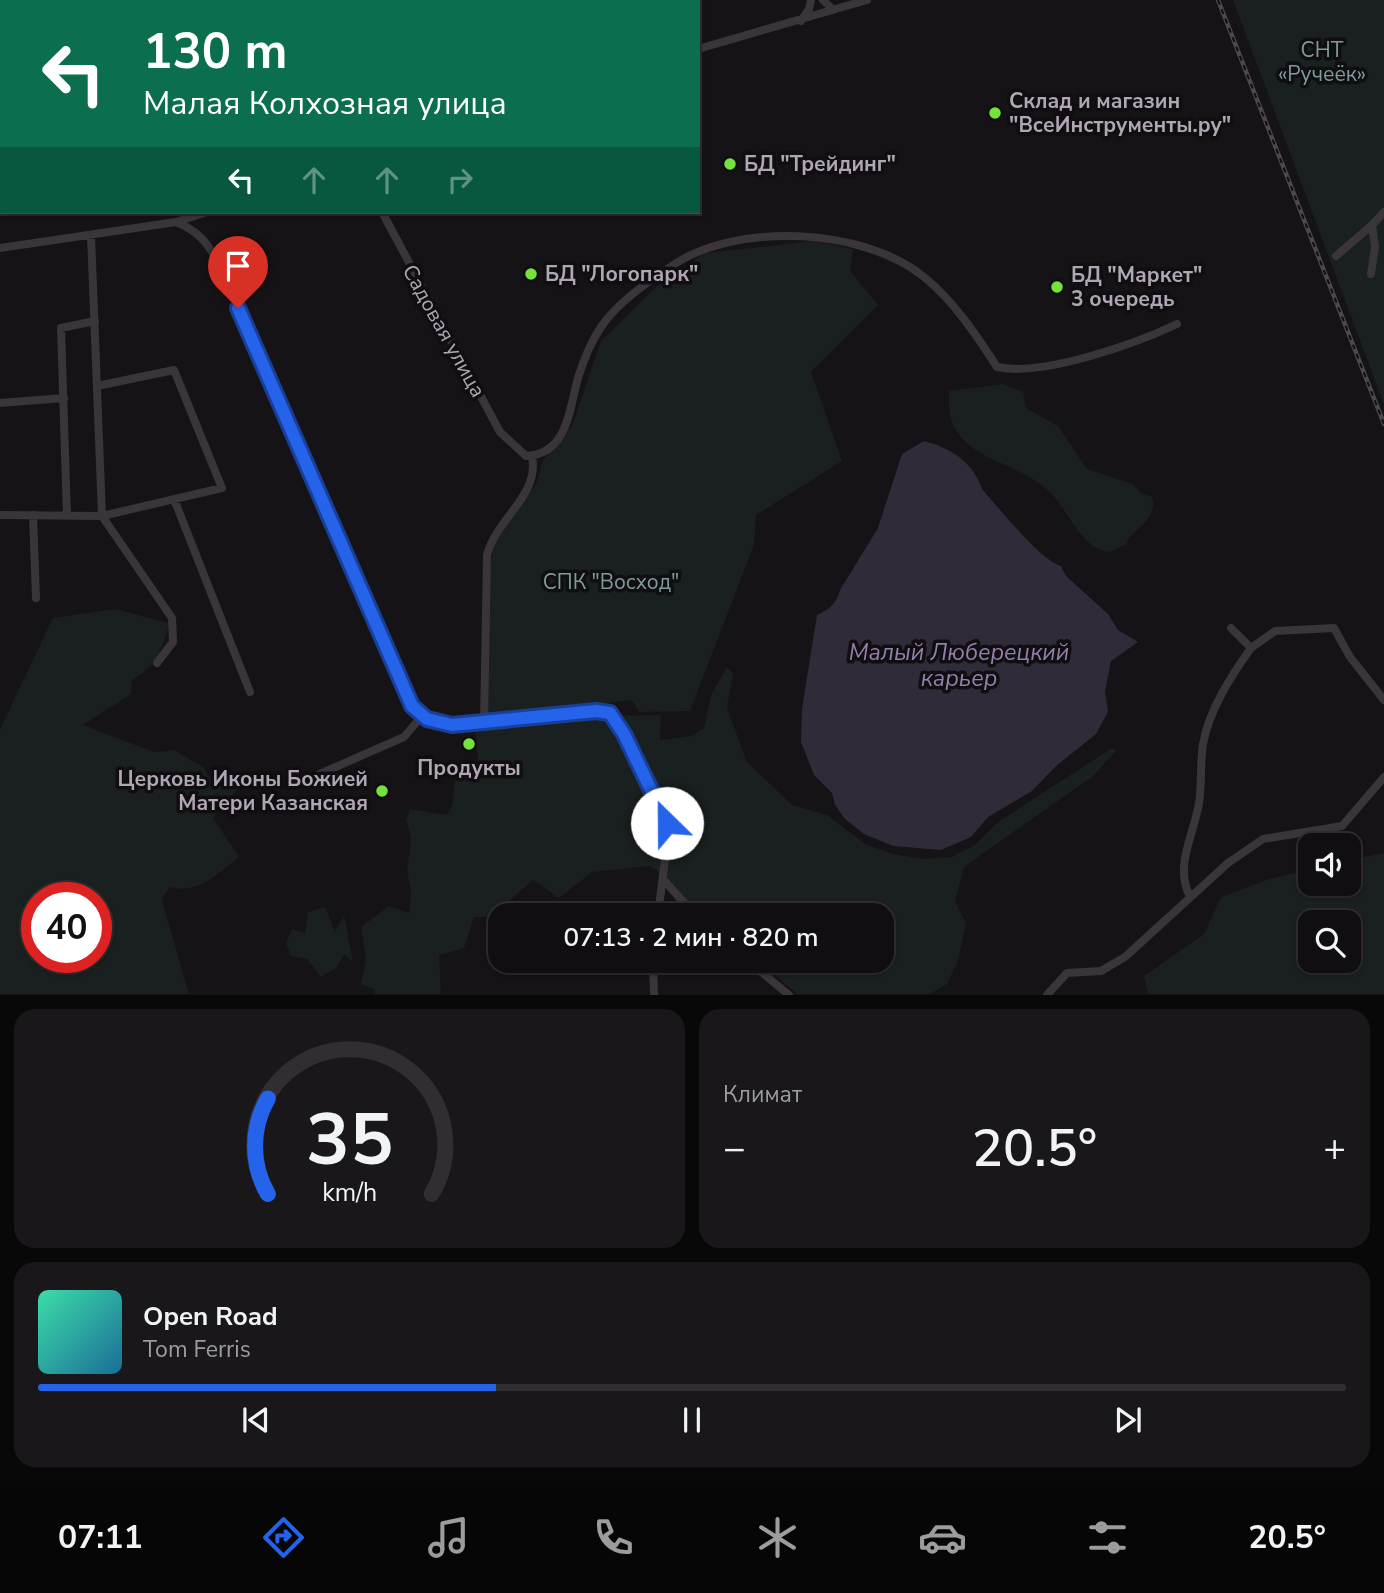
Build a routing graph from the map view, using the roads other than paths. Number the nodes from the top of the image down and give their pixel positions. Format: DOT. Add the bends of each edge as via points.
graph roads {
  1 [pos="811,0"];
  2 [pos="823,0"];
  3 [pos="867,0"];
  4 [pos="833,10"];
  5 [pos="801,21"];
  6 [pos="700,48"];
  7 [pos="1384,212"];
  8 [pos="200,214"];
  9 [pos="383,214"];
  10 [pos="176,222"];
  11 [pos="1372,225"];
  12 [pos="91,235"];
  13 [pos="0,248"];
  14 [pos="1336,256"];
  15 [pos="1371,274"];
  16 [pos="95,321"];
  17 [pos="1177,324"];
  18 [pos="97,386"];
  19 [pos="64,398"];
  20 [pos="0,402"];
  21 [pos="532,456"];
  22 [pos="173,499"];
  23 [pos="0,515"];
  24 [pos="33,515"];
  25 [pos="67,516"];
  26 [pos="102,516"];
  27 [pos="36,598"];
  28 [pos="1231,628"];
  29 [pos="1251,649"];
  30 [pos="157,663"];
  31 [pos="250,692"];
  32 [pos="1384,700"];
  33 [pos="422,716"];
  34 [pos="484,724"];
  35 [pos="315,776"];
  36 [pos="1384,777"];
  37 [pos="663,879"];
  38 [pos="1190,897"];
  39 [pos="660,903"];
  40 [pos="684,903"];
  41 [pos="653,973"];
  42 [pos="762,973"];
  43 [pos="653,995"];
  44 [pos="789,995"];
  45 [pos="1047,995"];
  1 -- 5 [label="street"];
  2 -- 4 [label="street"];
  3 -- 4 [label="street"];
  4 -- 5 [label="street"];
  5 -- 6 [label="street"];
  7 -- 11 [label="street"];
  8 -- 10 [label="street"];
  9 -- 21 [label="street, Садовая улица" via="494,421 520,454"];
  10 -- 12 [label="street"];
  10 -- 33 [label="street" via="194,229 218,262 403,690"];
  11 -- 14 [label="street"];
  11 -- 15 [label="street"];
  12 -- 13 [label="street"];
  12 -- 16 [label="street"];
  16 -- 18 [label="street"];
  16 -- 19 [label="street" via="61,328"];
  17 -- 21 [label="street" via="1078,359 1010,370 998,367 947,298 897,258 852,243 807,237 721,242 693,251 617,308 589,348 566,429 540,455"];
  18 -- 22 [label="street" via="174,370 222,488"];
  18 -- 26 [label="street"];
  19 -- 20 [label="street"];
  19 -- 25 [label="street"];
  21 -- 34 [label="street" via="533,482 497,530 487,555"];
  22 -- 26 [label="street"];
  22 -- 31 [label="street"];
  23 -- 24 [label="street"];
  24 -- 25 [label="street"];
  24 -- 27 [label="street"];
  25 -- 26 [label="street"];
  26 -- 30 [label="street" via="172,618 173,642"];
  28 -- 29 [label="street"];
  29 -- 32 [label="street" via="1275,631 1334,628"];
  29 -- 38 [label="street" via="1217,704 1203,743 1199,805 1185,852 1183,883"];
  33 -- 34 [label="street" via="452,725"];
  33 -- 35 [label="street" via="404,737"];
  34 -- 37 [label="street" via="610,713 663,811 668,835"];
  36 -- 38 [label="street" via="1342,825 1263,839"];
  37 -- 39 [label="street"];
  37 -- 40 [label="street"];
  38 -- 45 [label="street" via="1125,957 1101,971 1067,973"];
  41 -- 43 [label="street"];
  42 -- 44 [label="street"];
}
